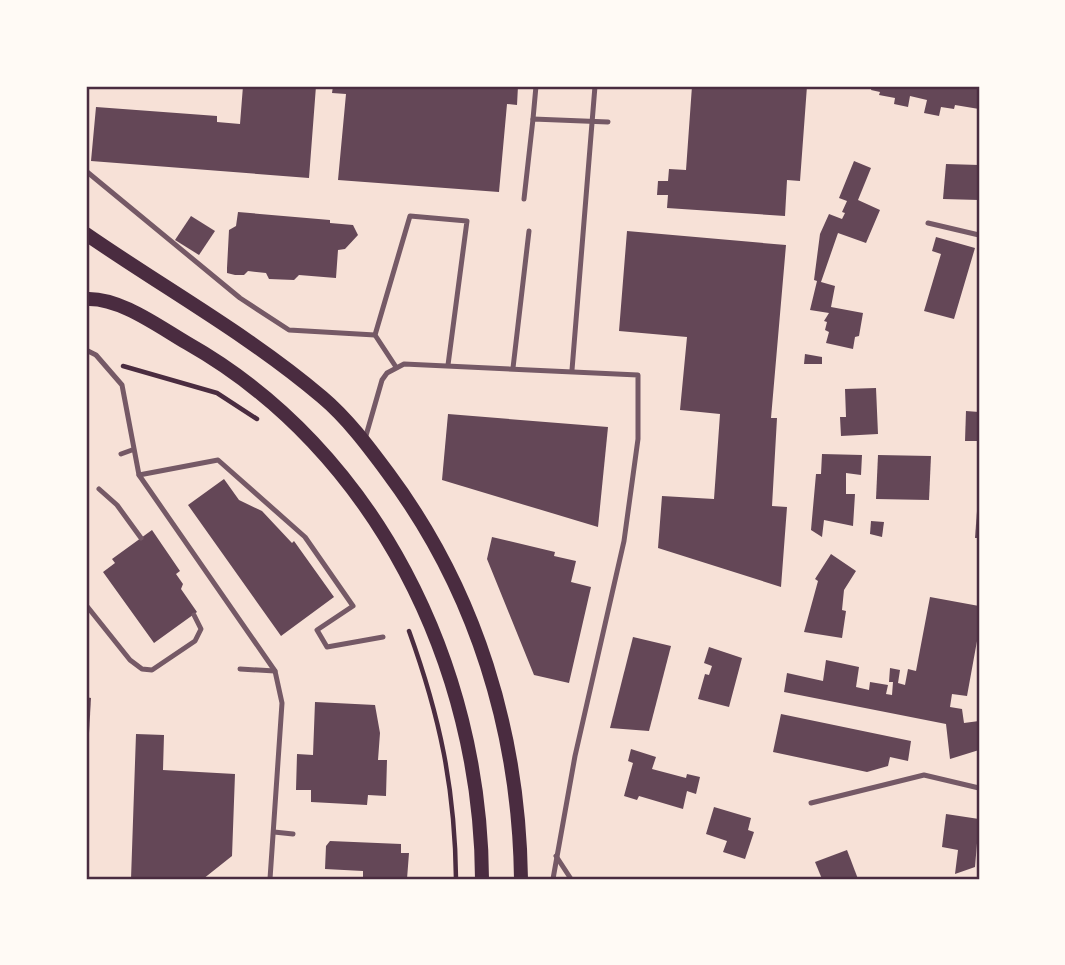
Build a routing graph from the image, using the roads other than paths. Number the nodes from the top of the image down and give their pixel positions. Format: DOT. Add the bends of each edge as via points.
graph roads {
  1 [pos="536,86"];
  2 [pos="596,86"];
  3 [pos="533,119"];
  4 [pos="608,122"];
  5 [pos="593,123"];
  6 [pos="86,171"];
  7 [pos="524,200"];
  8 [pos="928,223"];
  9 [pos="529,231"];
  10 [pos="86,234"];
  11 [pos="979,234"];
  12 [pos="86,299"];
  13 [pos="375,335"];
  14 [pos="86,350"];
  15 [pos="448,365"];
  16 [pos="396,367"];
  17 [pos="513,368"];
  18 [pos="572,370"];
  19 [pos="364,442"];
  20 [pos="132,450"];
  21 [pos="121,454"];
  22 [pos="139,475"];
  23 [pos="99,489"];
  24 [pos="141,538"];
  25 [pos="86,605"];
  26 [pos="194,615"];
  27 [pos="383,637"];
  28 [pos="240,669"];
  29 [pos="275,671"];
  30 [pos="979,788"];
  31 [pos="811,803"];
  32 [pos="274,832"];
  33 [pos="293,834"];
  34 [pos="556,856"];
  35 [pos="270,879"];
  36 [pos="482,879"];
  37 [pos="521,879"];
  38 [pos="553,879"];
  39 [pos="570,879"];
  1 -- 3 [label="lane"];
  2 -- 5 [label="lane"];
  3 -- 5 [label="lane"];
  3 -- 7 [label="lane"];
  4 -- 5 [label="lane"];
  5 -- 18 [label="lane"];
  6 -- 13 [label="lane" via="240,298 289,330"];
  8 -- 11 [label="lane"];
  9 -- 17 [label="lane"];
  10 -- 19 [label="main road" via="270,355 324,399"];
  12 -- 36 [label="main road" via="106,300 199,349 237,375 311,440 359,495 414,588 445,659 470,753 482,842"];
  13 -- 15 [label="lane" via="410,216 467,221"];
  13 -- 16 [label="lane"];
  14 -- 20 [label="lane" via="122,385"];
  15 -- 16 [label="lane"];
  15 -- 17 [label="lane"];
  16 -- 19 [label="lane" via="382,380"];
  17 -- 18 [label="lane"];
  18 -- 34 [label="lane" via="638,374 638,439 624,541"];
  19 -- 37 [label="main road" via="439,549 491,672 511,755"];
  20 -- 21 [label="lane"];
  20 -- 22 [label="lane"];
  22 -- 27 [label="lane" via="218,460 306,537 353,606 317,630 327,647"];
  22 -- 29 [label="lane"];
  23 -- 24 [label="lane"];
  25 -- 26 [label="lane" via="130,660 152,670 195,641 201,629"];
  28 -- 29 [label="lane"];
  29 -- 32 [label="lane" via="282,704"];
  30 -- 31 [label="lane" via="924,775"];
  32 -- 33 [label="lane"];
  32 -- 35 [label="lane"];
  34 -- 38 [label="lane"];
  34 -- 39 [label="lane"];
}
